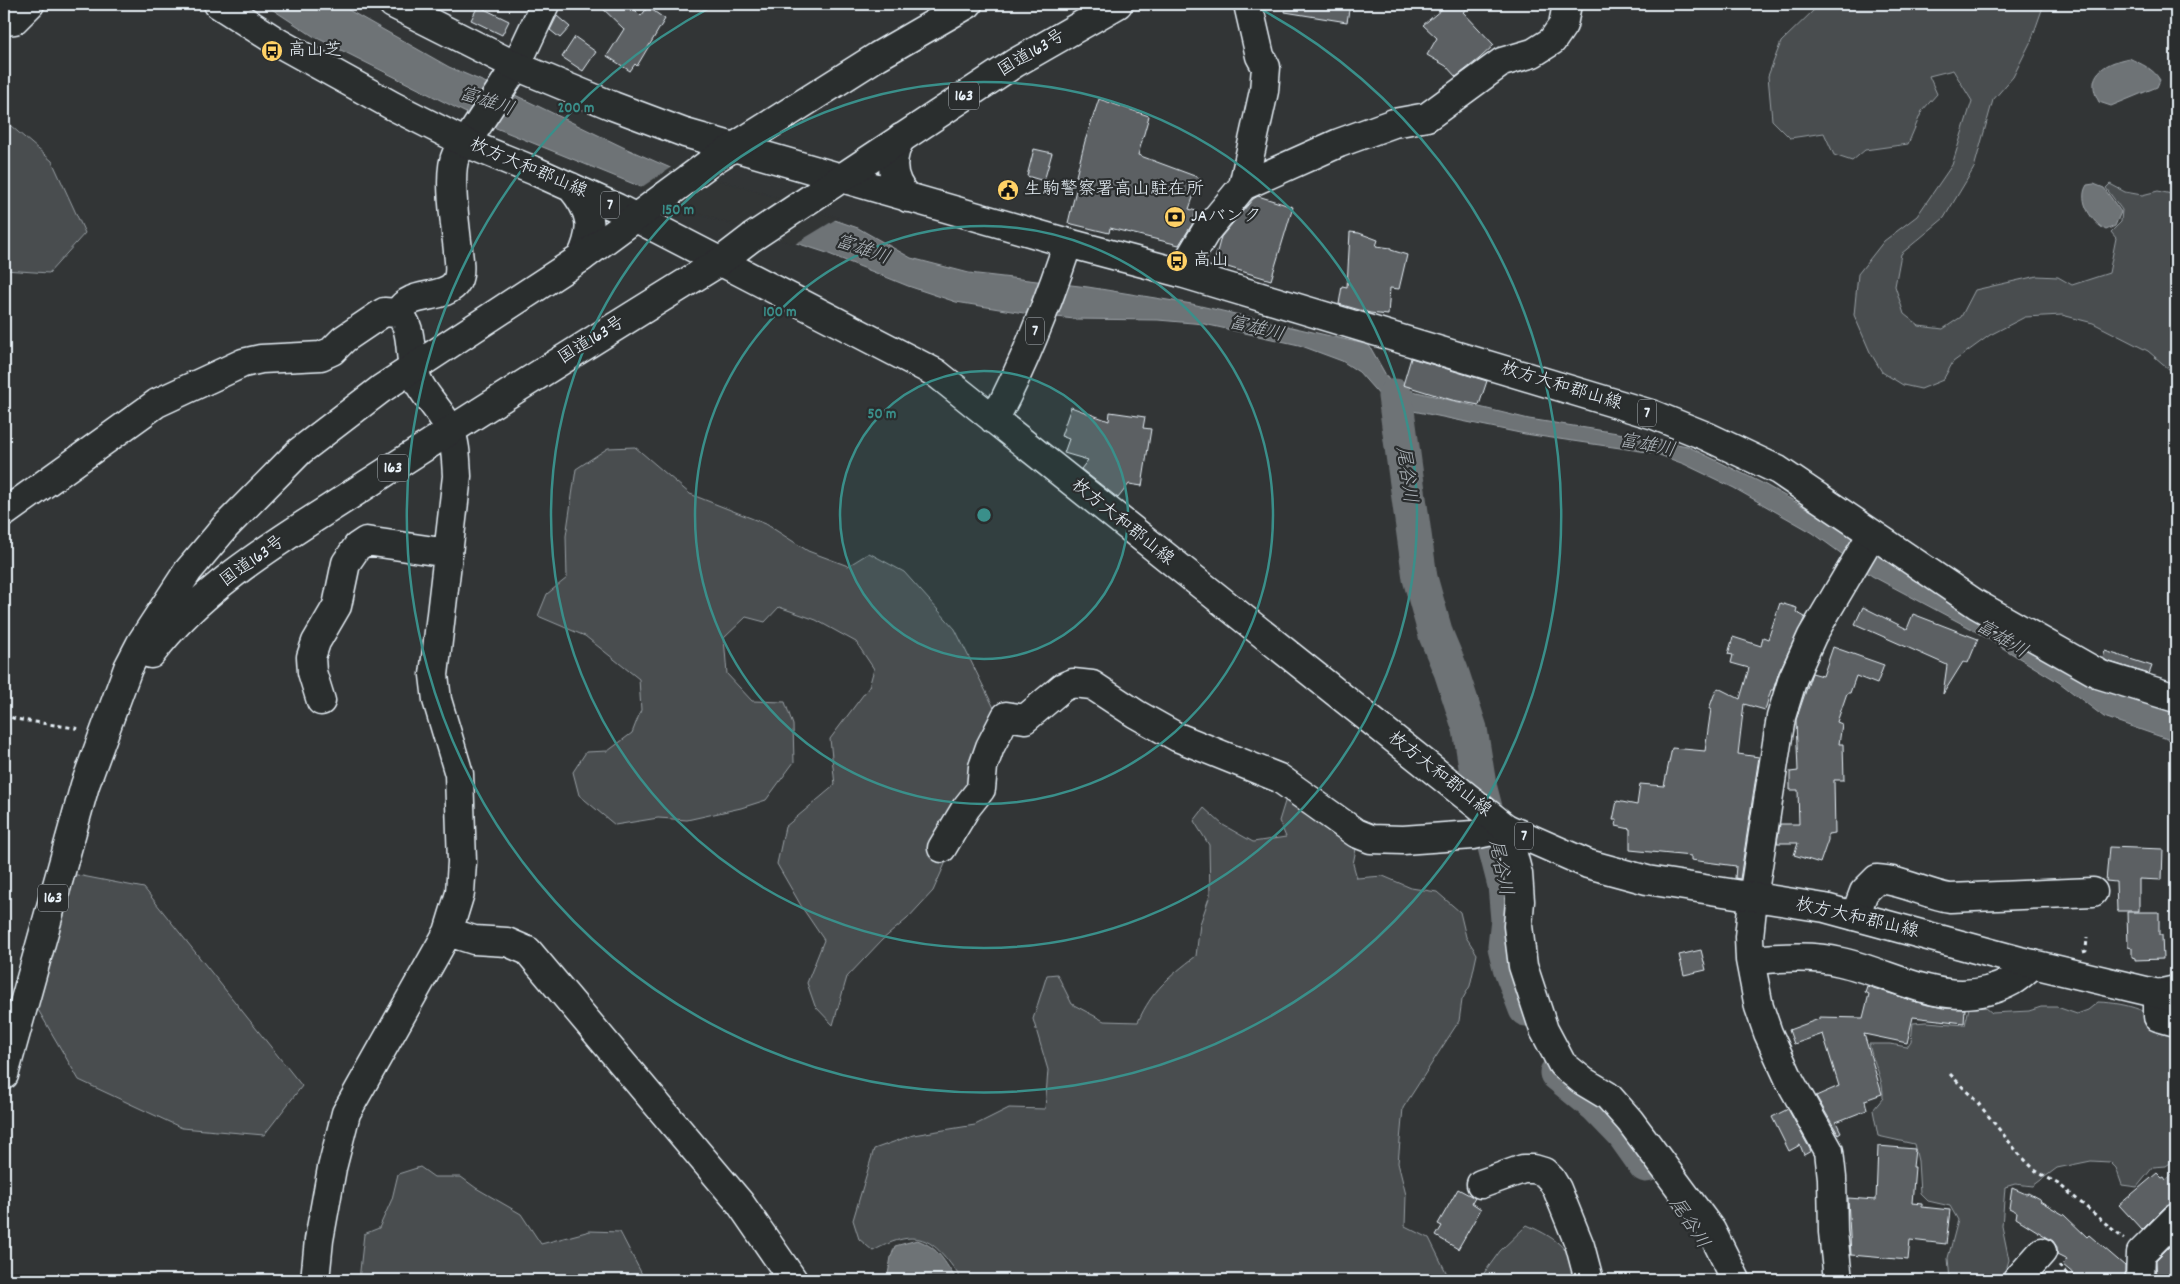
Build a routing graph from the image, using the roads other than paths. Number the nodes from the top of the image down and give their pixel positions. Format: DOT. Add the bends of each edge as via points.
graph roads {
  1 [pos="30,4"];
  2 [pos="218,4"];
  3 [pos="394,4"];
  4 [pos="545,4"];
  5 [pos="1118,4"];
  6 [pos="1248,4"];
  7 [pos="1567,4"];
  8 [pos="963,5"];
  9 [pos="4,21"];
  10 [pos="510,75"];
  11 [pos="901,138"];
  12 [pos="466,143"];
  13 [pos="725,153"];
  14 [pos="841,179"];
  15 [pos="571,186"];
  16 [pos="1242,186"];
  17 [pos="908,198"];
  18 [pos="646,211"];
  19 [pos="1068,243"];
  20 [pos="581,258"];
  21 [pos="721,261"];
  22 [pos="1181,273"];
  23 [pos="397,312"];
  24 [pos="413,368"];
  25 [pos="994,420"];
  26 [pos="450,430"];
  27 [pos="4,512"];
  28 [pos="1872,534"];
  29 [pos="448,553"];
  30 [pos="2176,698"];
  31 [pos="321,701"];
  32 [pos="94,726"];
  33 [pos="1506,828"];
  34 [pos="942,848"];
  35 [pos="2093,892"];
  36 [pos="1753,898"];
  37 [pos="1855,916"];
  38 [pos="448,932"];
  39 [pos="1750,960"];
  40 [pos="2033,964"];
  41 [pos="2170,994"];
  42 [pos="2176,1022"];
  43 [pos="4,1075"];
  44 [pos="1481,1184"];
  45 [pos="2176,1218"];
  46 [pos="2042,1252"];
  47 [pos="315,1280"];
  48 [pos="793,1280"];
  49 [pos="1588,1280"];
  50 [pos="1736,1280"];
  51 [pos="1838,1280"];
  52 [pos="2017,1280"];
  53 [pos="2140,1280"];
  1 -- 9 [label="main road" via="14,20"];
  2 -- 12 [label="main road, 枚方大和郡山線 / 7" via="287,48"];
  3 -- 10 [label="main road, 枚方大和郡山線 / 7"];
  4 -- 10 [label="main road"];
  5 -- 11 [label="main road, 国道163号 / 163" via="1015,63"];
  6 -- 16 [label="main road" via="1260,56 1266,67 1264,91"];
  7 -- 16 [label="main road" via="1563,25 1552,41 1533,53 1502,62 1427,117 1394,123 1339,143"];
  8 -- 13 [label="main road, 国道163号 / 163"];
  10 -- 12 [label="main road"];
  10 -- 13 [label="main road, 枚方大和郡山線 / 7" via="655,123"];
  11 -- 14 [label="main road, 国道163号 / 163"];
  11 -- 17 [label="main road" via="893,154 892,169"];
  12 -- 15 [label="main road, 枚方大和郡山線 / 7"];
  12 -- 23 [label="main road" via="456,154 454,163 453,205 459,260 456,282 442,292 413,300"];
  13 -- 14 [label="main road, 枚方大和郡山線 / 7"];
  13 -- 18 [label="main road, 国道163号 / 163"];
  14 -- 17 [label="main road, 枚方大和郡山線 / 7"];
  14 -- 21 [label="main road, 国道163号 / 163"];
  15 -- 18 [label="main road, 枚方大和郡山線 / 7"];
  15 -- 20 [label="main road" via="587,209 590,221 590,234"];
  16 -- 22 [label="main road" via="1206,232"];
  17 -- 19 [label="main road, 枚方大和郡山線 / 7"];
  18 -- 20 [label="main road, 国道163号 / 163"];
  18 -- 21 [label="main road, 枚方大和郡山線 / 7"];
  19 -- 22 [label="main road, 枚方大和郡山線 / 7"];
  19 -- 25 [label="main road, 7" via="1011,390"];
  20 -- 24 [label="main road, 国道163号 / 163"];
  21 -- 25 [label="main road, 枚方大和郡山線 / 7" via="936,373"];
  21 -- 26 [label="main road, 国道163号 / 163"];
  22 -- 28 [label="main road, 枚方大和郡山線 / 7" via="1654,415 1778,470"];
  23 -- 24 [label="main road" via="407,327"];
  23 -- 27 [label="main road" via="384,312 321,356 243,363 157,403"];
  24 -- 26 [label="main road" via="423,392"];
  24 -- 32 [label="main road, 国道163号 / 163" via="300,451 226,526 188,571 141,643"];
  25 -- 33 [label="main road, 枚方大和郡山線 / 7"];
  26 -- 29 [label="main road" via="457,476"];
  26 -- 32 [label="main road, 国道163号 / 163" via="234,573 195,605 165,635 138,679"];
  28 -- 30 [label="main road, 枚方大和郡山線 / 7" via="1976,604 2101,675"];
  28 -- 36 [label="main road" via="1812,636 1793,678 1781,717"];
  29 -- 31 [label="main road" via="366,541 357,547 346,563 337,606 311,657"];
  29 -- 38 [label="main road" via="434,675 437,700 459,774 460,893"];
  32 -- 43 [label="main road, 国道163号 / 163" via="85,785"];
  33 -- 34 [label="main road" via="1473,835 1371,839 1356,833 1279,778 1177,737 1092,685 1073,683 1063,687 1025,719 1006,716 983,766 981,789"];
  33 -- 36 [label="main road, 枚方大和郡山線 / 7" via="1588,864 1647,880"];
  33 -- 50 [label="main road" via="1518,874 1518,926 1524,966 1544,1030 1562,1064 1608,1096 1630,1122 1711,1230"];
  35 -- 37 [label="main road" via="1950,898 1892,880 1877,879 1864,892"];
  36 -- 37 [label="main road, 枚方大和郡山線 / 7" via="1825,908"];
  36 -- 39 [label="main road"];
  37 -- 40 [label="main road, 枚方大和郡山線 / 7"];
  38 -- 47 [label="main road" via="346,1113 332,1168"];
  38 -- 48 [label="main road" via="474,940 507,942 528,951 740,1203"];
  39 -- 40 [label="main road" via="1814,958 1840,962 1912,986 1962,995 1984,992 2012,981"];
  39 -- 51 [label="main road" via="1759,1007 1768,1033 1829,1151"];
  40 -- 41 [label="main road, 枚方大和郡山線 / 7"];
  41 -- 42 [label="main road" via="2158,1017"];
  44 -- 49 [label="main road" via="1523,1169 1544,1172 1557,1189 1580,1246"];
  45 -- 53 [label="main road" via="2140,1253"];
  46 -- 52 [label="main road"];
}
